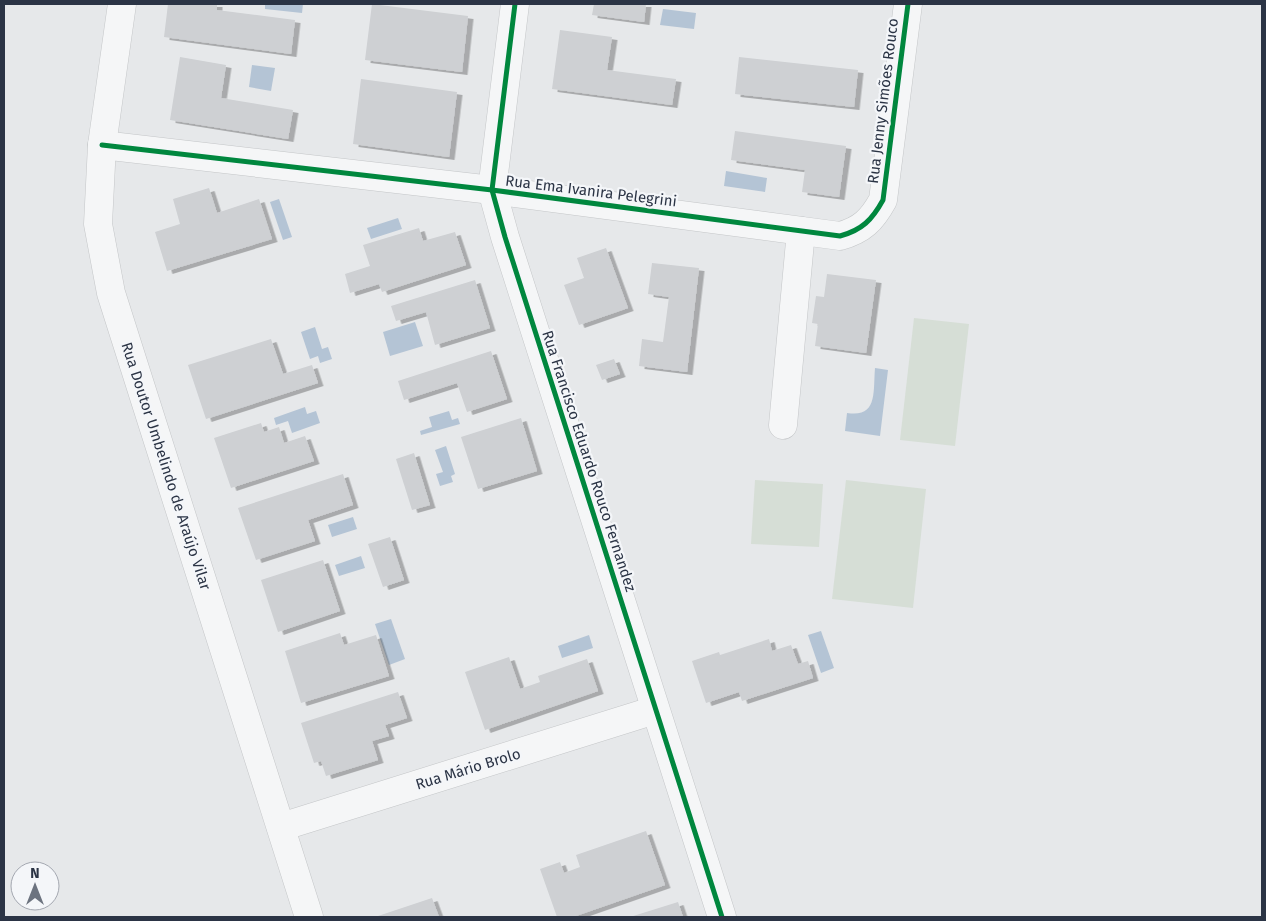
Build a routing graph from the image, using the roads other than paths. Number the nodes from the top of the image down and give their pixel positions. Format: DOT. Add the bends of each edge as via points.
graph roads {
  1 [pos="122,4"];
  2 [pos="515,4"];
  3 [pos="908,4"];
  4 [pos="102,146"];
  5 [pos="492,190"];
  6 [pos="883,200"];
  7 [pos="801,231"];
  8 [pos="782,425"];
  9 [pos="655,710"];
  10 [pos="281,827"];
  11 [pos="309,917"];
  12 [pos="722,917"];
  1 -- 4 [label="street, Rua Doutor Umbelindo de Araújo Vilar"];
  2 -- 5 [label="street, Rua Francisco Eduardo Rouco Fernandez"];
  3 -- 6 [label="street, Rua Jenny Simões Rouco"];
  4 -- 5 [label="street, Rua Ema Ivanira Pelegrini"];
  4 -- 10 [label="street, Rua Doutor Umbelindo de Araújo Vilar" via="98,224 111,293"];
  5 -- 7 [label="street, Rua Ema Ivanira Pelegrini"];
  5 -- 9 [label="street, Rua Francisco Eduardo Rouco Fernandez"];
  6 -- 7 [label="street, Rua Ema Ivanira Pelegrini" via="872,219 856,232 840,236"];
  7 -- 8 [label="street"];
  9 -- 10 [label="street, Rua Mário Brolo"];
  9 -- 12 [label="street, Rua Francisco Eduardo Rouco Fernandez"];
  10 -- 11 [label="street, Rua Doutor Umbelindo de Araújo Vilar"];
}
